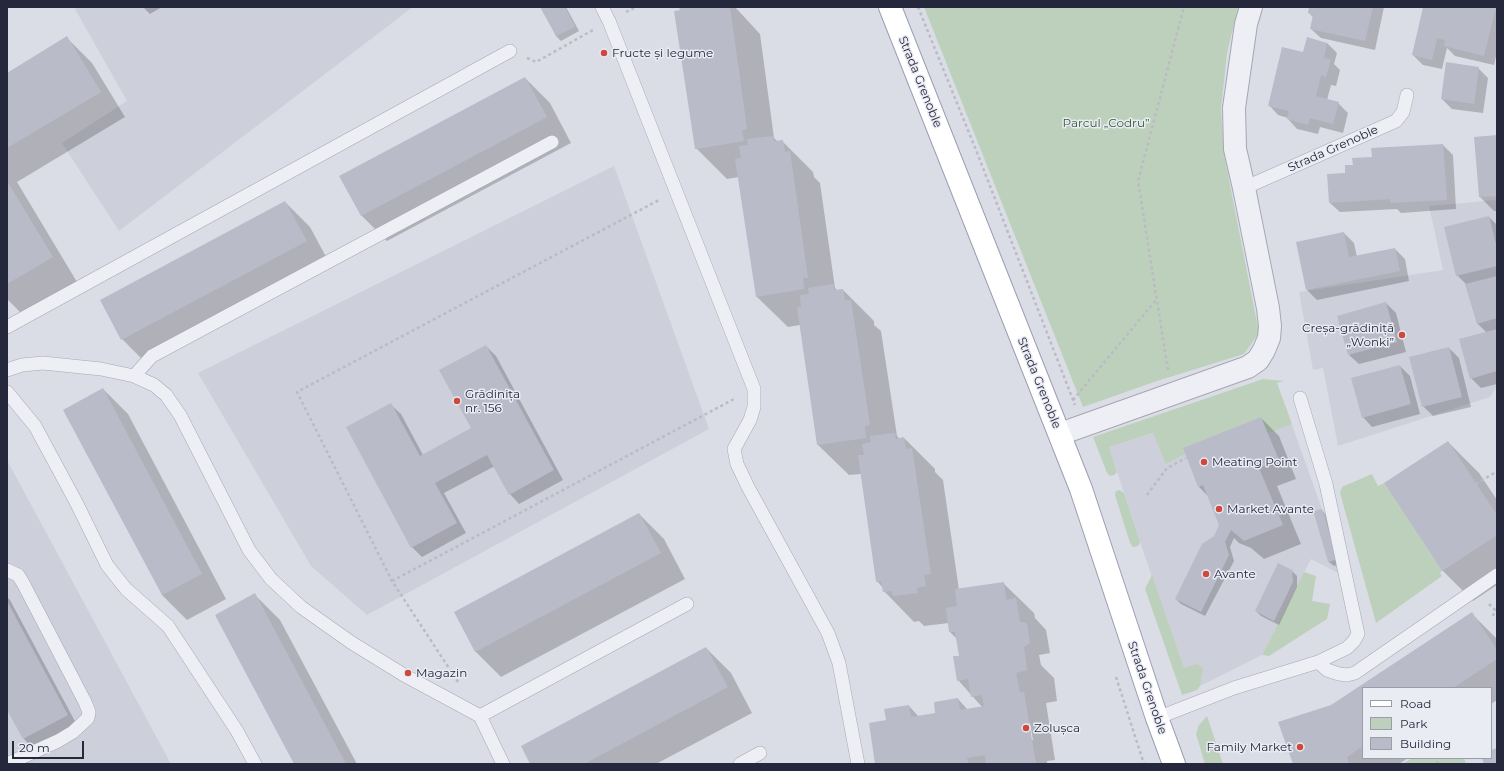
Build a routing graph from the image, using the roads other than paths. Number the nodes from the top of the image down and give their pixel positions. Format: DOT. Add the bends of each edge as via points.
graph roads {
  1 [pos="602,7"];
  2 [pos="890,7"];
  3 [pos="1251,7"];
  4 [pos="510,52"];
  5 [pos="1407,96"];
  6 [pos="552,142"];
  7 [pos="1244,188"];
  8 [pos="7,327"];
  9 [pos="7,370"];
  10 [pos="134,376"];
  11 [pos="7,392"];
  12 [pos="1300,398"];
  13 [pos="1060,434"];
  14 [pos="7,570"];
  15 [pos="1497,575"];
  16 [pos="687,604"];
  17 [pos="1318,662"];
  18 [pos="480,716"];
  19 [pos="1157,718"];
  20 [pos="760,753"];
  21 [pos="8,764"];
  22 [pos="255,764"];
  23 [pos="503,764"];
  24 [pos="740,764"];
  25 [pos="858,764"];
  26 [pos="1174,764"];
  1 -- 25 [label="lane" via="754,389 754,407 750,420 734,449 737,464 828,632 839,663"];
  2 -- 13 [label="main road, Strada Grenoble"];
  3 -- 7 [label="street" via="1246,24 1234,108 1235,149"];
  4 -- 8 [label="lane"];
  5 -- 7 [label="lane, Strada Grenoble" via="1403,112 1396,121"];
  6 -- 10 [label="lane" via="152,356"];
  7 -- 13 [label="street" via="1270,326 1269,338 1258,360 1248,367"];
  9 -- 10 [label="lane" via="22,365 43,363 101,368"];
  10 -- 18 [label="lane" via="154,386 170,400 250,550 271,579 301,607 352,643 404,675"];
  11 -- 22 [label="lane" via="41,437 107,565 126,589 168,626 237,731"];
  12 -- 17 [label="lane" via="1326,484 1358,634 1347,648"];
  13 -- 19 [label="main road, Strada Grenoble" via="1081,489"];
  14 -- 21 [label="lane" via="18,575 23,583 89,712 82,726 73,732"];
  15 -- 17 [label="lane" via="1355,673 1339,674"];
  16 -- 18 [label="lane"];
  17 -- 19 [label="lane" via="1234,688"];
  18 -- 23 [label="lane"];
  19 -- 26 [label="main road, Strada Grenoble"];
  20 -- 24 [label="lane"];
}
